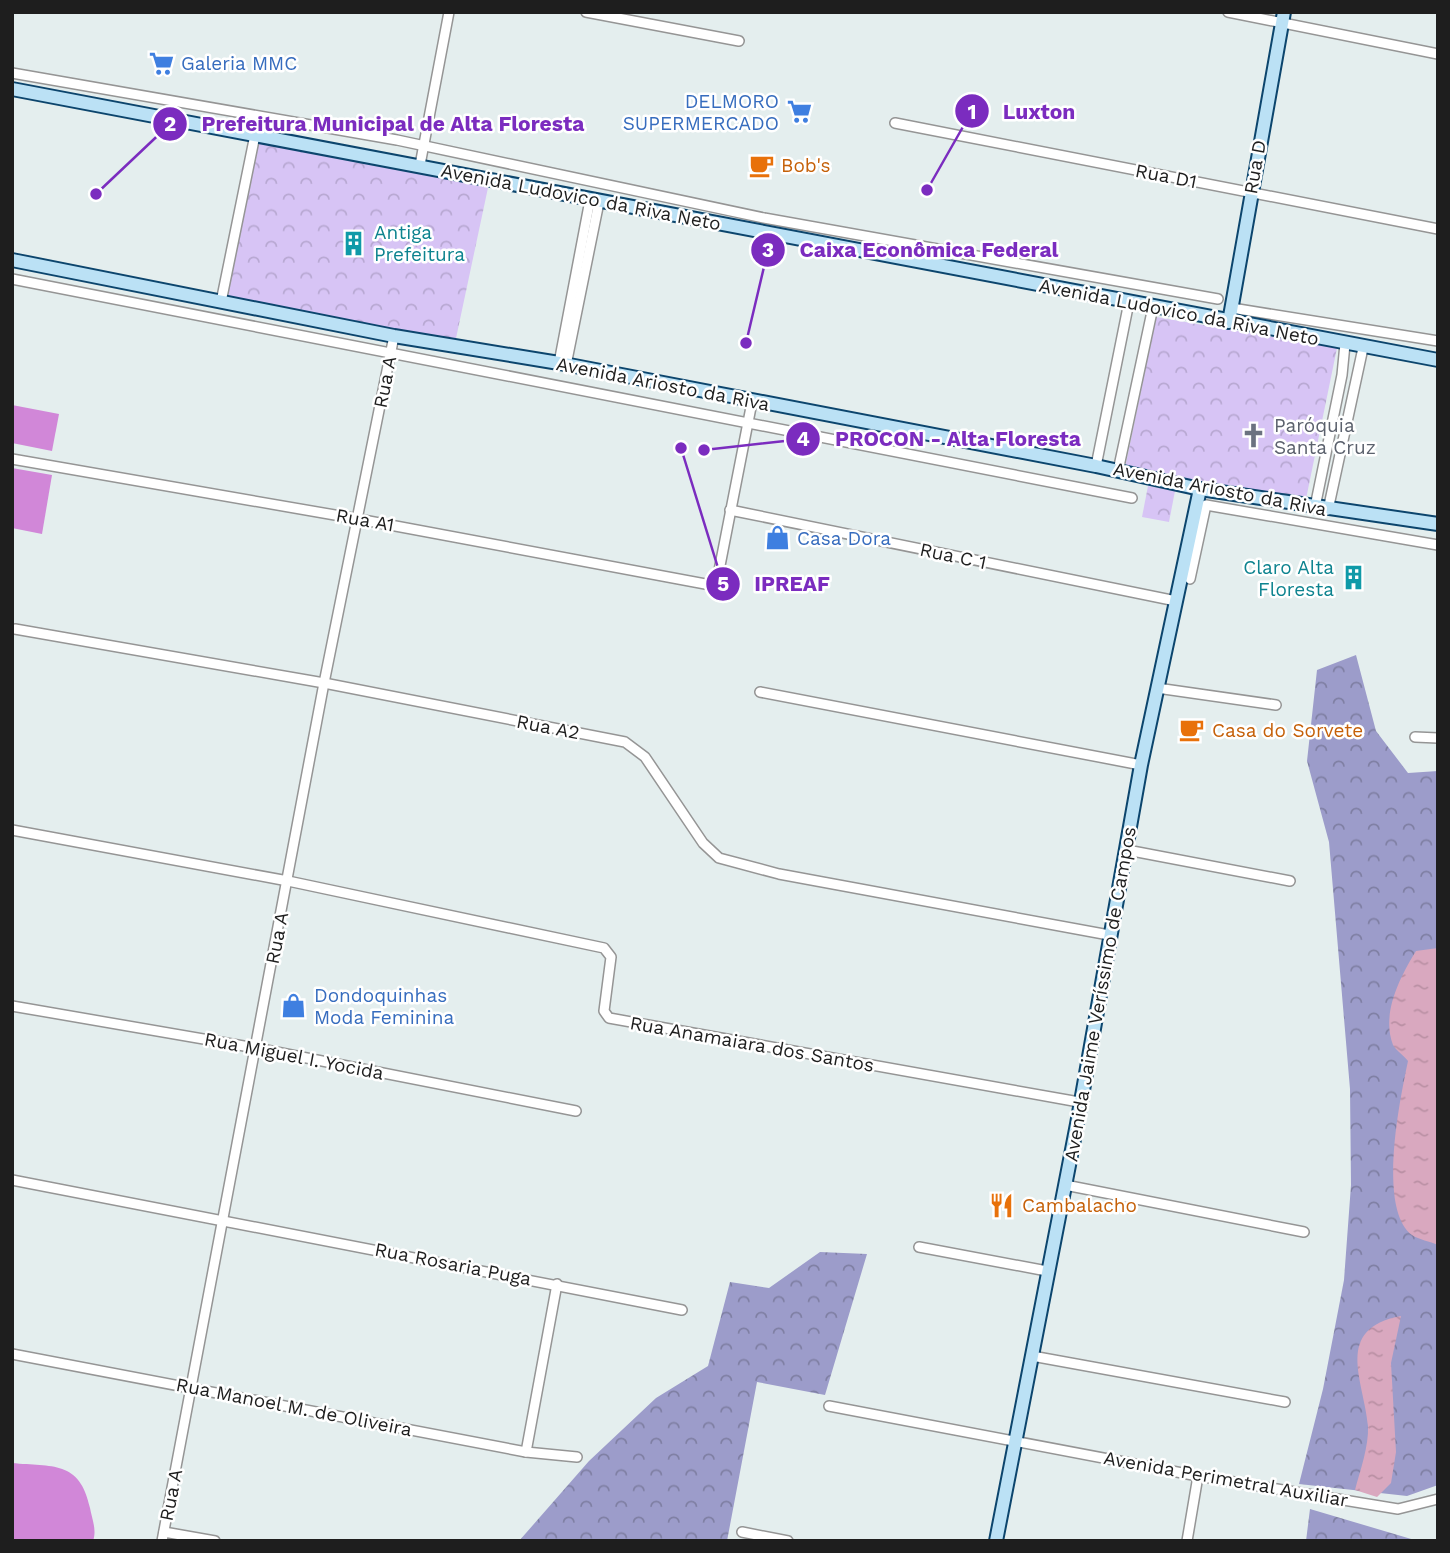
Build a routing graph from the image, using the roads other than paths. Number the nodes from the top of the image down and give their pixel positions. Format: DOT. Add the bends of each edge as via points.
graph roads {
  1 [pos="449,12"];
  2 [pos="586,12"];
  3 [pos="1228,12"];
  4 [pos="1284,17"];
  5 [pos="738,41"];
  6 [pos="1438,54"];
  7 [pos="12,73"];
  8 [pos="12,89"];
  9 [pos="895,123"];
  10 [pos="255,135"];
  11 [pos="424,145"];
  12 [pos="420,165"];
  13 [pos="1251,191"];
  14 [pos="594,201"];
  15 [pos="1438,229"];
  16 [pos="12,260"];
  17 [pos="12,279"];
  18 [pos="1218,299"];
  19 [pos="221,302"];
  20 [pos="1129,302"];
  21 [pos="1153,307"];
  22 [pos="1238,309"];
  23 [pos="1229,322"];
  24 [pos="394,336"];
  25 [pos="1438,341"];
  26 [pos="1345,344"];
  27 [pos="1363,348"];
  28 [pos="391,353"];
  29 [pos="1438,360"];
  30 [pos="562,364"];
  31 [pos="752,402"];
  32 [pos="748,423"];
  33 [pos="1330,428"];
  34 [pos="1343,432"];
  35 [pos="12,459"];
  36 [pos="1096,466"];
  37 [pos="1118,471"];
  38 [pos="1200,489"];
  39 [pos="1132,498"];
  40 [pos="1321,509"];
  41 [pos="730,510"];
  42 [pos="358,519"];
  43 [pos="1438,524"];
  44 [pos="1438,545"];
  45 [pos="1190,579"];
  46 [pos="1176,601"];
  47 [pos="15,629"];
  48 [pos="324,684"];
  49 [pos="1157,688"];
  50 [pos="760,692"];
  51 [pos="1276,705"];
  52 [pos="1415,737"];
  53 [pos="1438,738"];
  54 [pos="1141,765"];
  55 [pos="12,830"];
  56 [pos="1127,850"];
  57 [pos="288,881"];
  58 [pos="1290,881"];
  59 [pos="1109,935"];
  60 [pos="12,1006"];
  61 [pos="256,1048"];
  62 [pos="1079,1102"];
  63 [pos="576,1111"];
  64 [pos="12,1180"];
  65 [pos="1065,1185"];
  66 [pos="224,1220"];
  67 [pos="1304,1233"];
  68 [pos="919,1247"];
  69 [pos="1047,1271"];
  70 [pos="557,1284"];
  71 [pos="682,1310"];
  72 [pos="12,1354"];
  73 [pos="1032,1356"];
  74 [pos="191,1387"];
  75 [pos="1284,1402"];
  76 [pos="829,1406"];
  77 [pos="1014,1440"];
  78 [pos="526,1452"];
  79 [pos="577,1457"];
  80 [pos="1198,1476"];
  81 [pos="1438,1499"];
  82 [pos="742,1532"];
  83 [pos="163,1536"];
  84 [pos="215,1541"];
  85 [pos="788,1541"];
  86 [pos="996,1541"];
  87 [pos="1187,1541"];
  1 -- 11 [label="street"];
  2 -- 5 [label="street"];
  3 -- 4 [label="street"];
  4 -- 6 [label="street"];
  4 -- 13 [label="street, Rua D"];
  7 -- 11 [label="street"];
  8 -- 10 [label="street, Avenida Ludovico da Riva Neto"];
  9 -- 13 [label="street, Rua D1"];
  10 -- 12 [label="street, Avenida Ludovico da Riva Neto"];
  10 -- 19 [label="street"];
  11 -- 12 [label="street"];
  11 -- 18 [label="street" via="764,218"];
  12 -- 14 [label="street, Avenida Ludovico da Riva Neto"];
  13 -- 15 [label="street, Rua D1"];
  13 -- 23 [label="street, Rua D"];
  14 -- 20 [label="street, Avenida Ludovico da Riva Neto"];
  14 -- 30 [label="street"];
  16 -- 19 [label="street, Avenida Ariosto da Riva"];
  17 -- 28 [label="street"];
  19 -- 24 [label="street, Avenida Ariosto da Riva"];
  20 -- 21 [label="street, Avenida Ludovico da Riva Neto"];
  20 -- 36 [label="street"];
  21 -- 23 [label="street, Avenida Ludovico da Riva Neto"];
  21 -- 37 [label="street"];
  22 -- 25 [label="street"];
  23 -- 26 [label="street, Avenida Ludovico da Riva Neto"];
  24 -- 28 [label="street, Rua A"];
  24 -- 30 [label="street, Avenida Ariosto da Riva"];
  26 -- 27 [label="street, Avenida Ludovico da Riva Neto"];
  26 -- 33 [label="street"];
  27 -- 29 [label="street, Avenida Ludovico da Riva Neto"];
  27 -- 34 [label="street"];
  28 -- 32 [label="street"];
  28 -- 42 [label="street, Rua A"];
  30 -- 31 [label="street, Avenida Ariosto da Riva"];
  31 -- 32 [label="street"];
  31 -- 36 [label="street, Avenida Ariosto da Riva"];
  32 -- 39 [label="street"];
  32 -- 41 [label="street"];
  33 -- 34 [label="street"];
  33 -- 40 [label="street"];
  34 -- 40 [label="street"];
  35 -- 42 [label="street, Rua A1"];
  36 -- 37 [label="street, Avenida Ariosto da Riva"];
  37 -- 38 [label="street, Avenida Ariosto da Riva"];
  38 -- 40 [label="street, Avenida Ariosto da Riva"];
  38 -- 46 [label="street, Avenida Jaime Veríssimo de Campos"];
  40 -- 43 [label="street, Avenida Ariosto da Riva"];
  41 -- 42 [label="street, Rua A1" via="716,586"];
  41 -- 46 [label="street, Rua C 1"];
  42 -- 48 [label="street, Rua A"];
  44 -- 45 [label="street" via="1206,505"];
  46 -- 49 [label="street, Avenida Jaime Veríssimo de Campos"];
  47 -- 48 [label="street, Rua A2"];
  48 -- 57 [label="street, Rua A"];
  48 -- 59 [label="street, Rua A2" via="625,742 645,757 703,843 719,858 779,874"];
  49 -- 51 [label="street"];
  49 -- 54 [label="street, Avenida Jaime Veríssimo de Campos"];
  50 -- 54 [label="street"];
  52 -- 53 [label="street"];
  54 -- 56 [label="street, Avenida Jaime Veríssimo de Campos"];
  55 -- 57 [label="street"];
  56 -- 58 [label="street"];
  56 -- 59 [label="street, Avenida Jaime Veríssimo de Campos"];
  57 -- 61 [label="street, Rua A"];
  57 -- 62 [label="street, Rua Anamaiara dos Santos" via="604,948 611,957 604,1011 609,1018"];
  59 -- 62 [label="street, Avenida Jaime Veríssimo de Campos"];
  60 -- 61 [label="street, Rua Miguel I. Yocida"];
  61 -- 63 [label="street, Rua Miguel I. Yocida"];
  61 -- 66 [label="street, Rua A"];
  62 -- 65 [label="street, Avenida Jaime Veríssimo de Campos"];
  64 -- 66 [label="street, Rua Rosaria Puga"];
  65 -- 67 [label="street"];
  65 -- 69 [label="street, Avenida Jaime Veríssimo de Campos"];
  66 -- 70 [label="street, Rua Rosaria Puga"];
  66 -- 74 [label="street, Rua A"];
  68 -- 69 [label="street"];
  69 -- 73 [label="street, Avenida Jaime Veríssimo de Campos"];
  70 -- 71 [label="street, Rua Rosaria Puga"];
  70 -- 78 [label="street"];
  72 -- 74 [label="street, Rua Manoel M. de Oliveira"];
  73 -- 75 [label="street"];
  73 -- 77 [label="street, Avenida Jaime Veríssimo de Campos"];
  74 -- 78 [label="street, Rua Manoel M. de Oliveira"];
  74 -- 83 [label="street, Rua A"];
  76 -- 77 [label="street, Avenida Perimetral Auxiliar"];
  77 -- 80 [label="street, Avenida Perimetral Auxiliar"];
  77 -- 86 [label="street, Avenida Jaime Veríssimo de Campos"];
  78 -- 79 [label="street, Rua Manoel M. de Oliveira"];
  80 -- 81 [label="street, Avenida Perimetral Auxiliar" via="1398,1509"];
  80 -- 87 [label="street"];
  82 -- 85 [label="street"];
  83 -- 84 [label="street"];
}
